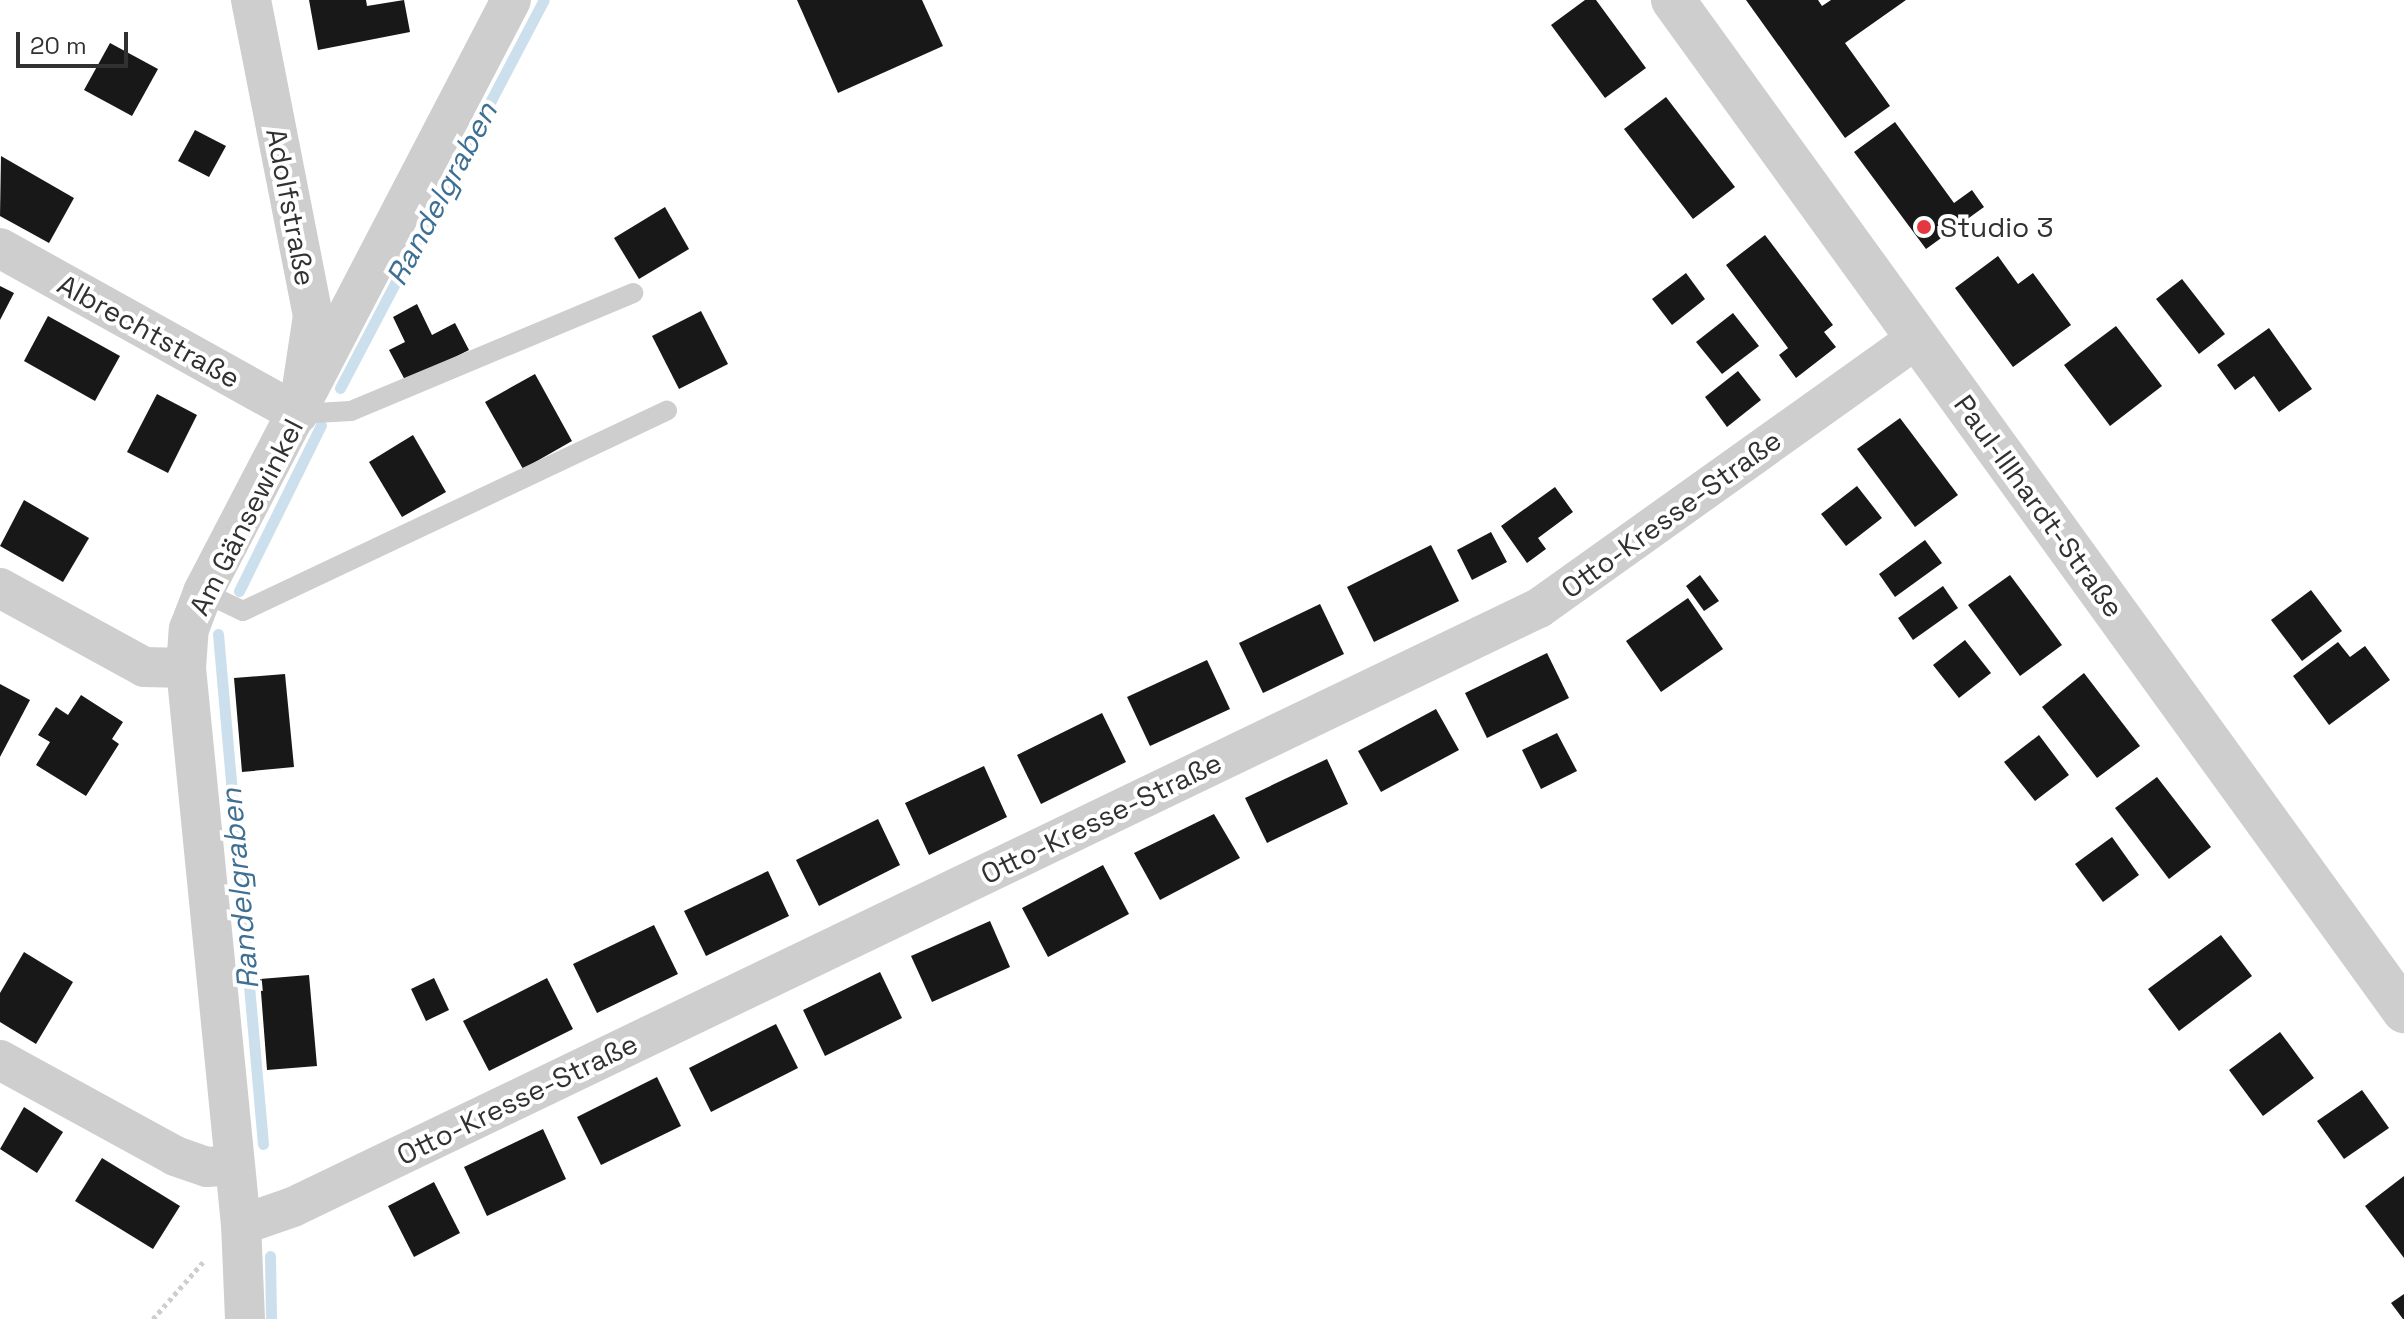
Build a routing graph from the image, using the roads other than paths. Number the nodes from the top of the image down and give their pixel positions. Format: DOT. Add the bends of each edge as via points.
graph roads {
  1 [pos="251,0"];
  2 [pos="511,0"];
  3 [pos="1673,0"];
  4 [pos="0,248"];
  5 [pos="633,293"];
  6 [pos="1917,338"];
  7 [pos="667,411"];
  8 [pos="298,414"];
  9 [pos="0,588"];
  10 [pos="203,592"];
  11 [pos="186,668"];
  12 [pos="2404,1011"];
  13 [pos="0,1060"];
  14 [pos="234,1165"];
  15 [pos="241,1225"];
  16 [pos="245,1319"];
  1 -- 8 [label="street, Adolfstraße" via="313,316"];
  2 -- 8 [label="street, Am Gänsewinkel"];
  3 -- 6 [label="street, Paul-Illhardt-Straße"];
  4 -- 8 [label="street, Albrechtstraße"];
  5 -- 8 [label="lane" via="351,411"];
  6 -- 12 [label="street, Paul-Illhardt-Straße"];
  6 -- 15 [label="street, Otto-Kresse-Straße" via="1539,608 293,1207"];
  7 -- 10 [label="lane" via="243,611"];
  8 -- 10 [label="street, Am Gänsewinkel"];
  9 -- 11 [label="street" via="144,667"];
  10 -- 11 [label="street, Am Gänsewinkel" via="189,629"];
  11 -- 14 [label="street, Am Gänsewinkel"];
  13 -- 14 [label="street" via="175,1156 207,1167"];
  14 -- 15 [label="street, Am Gänsewinkel"];
  15 -- 16 [label="street, Am Gänsewinkel"];
}
